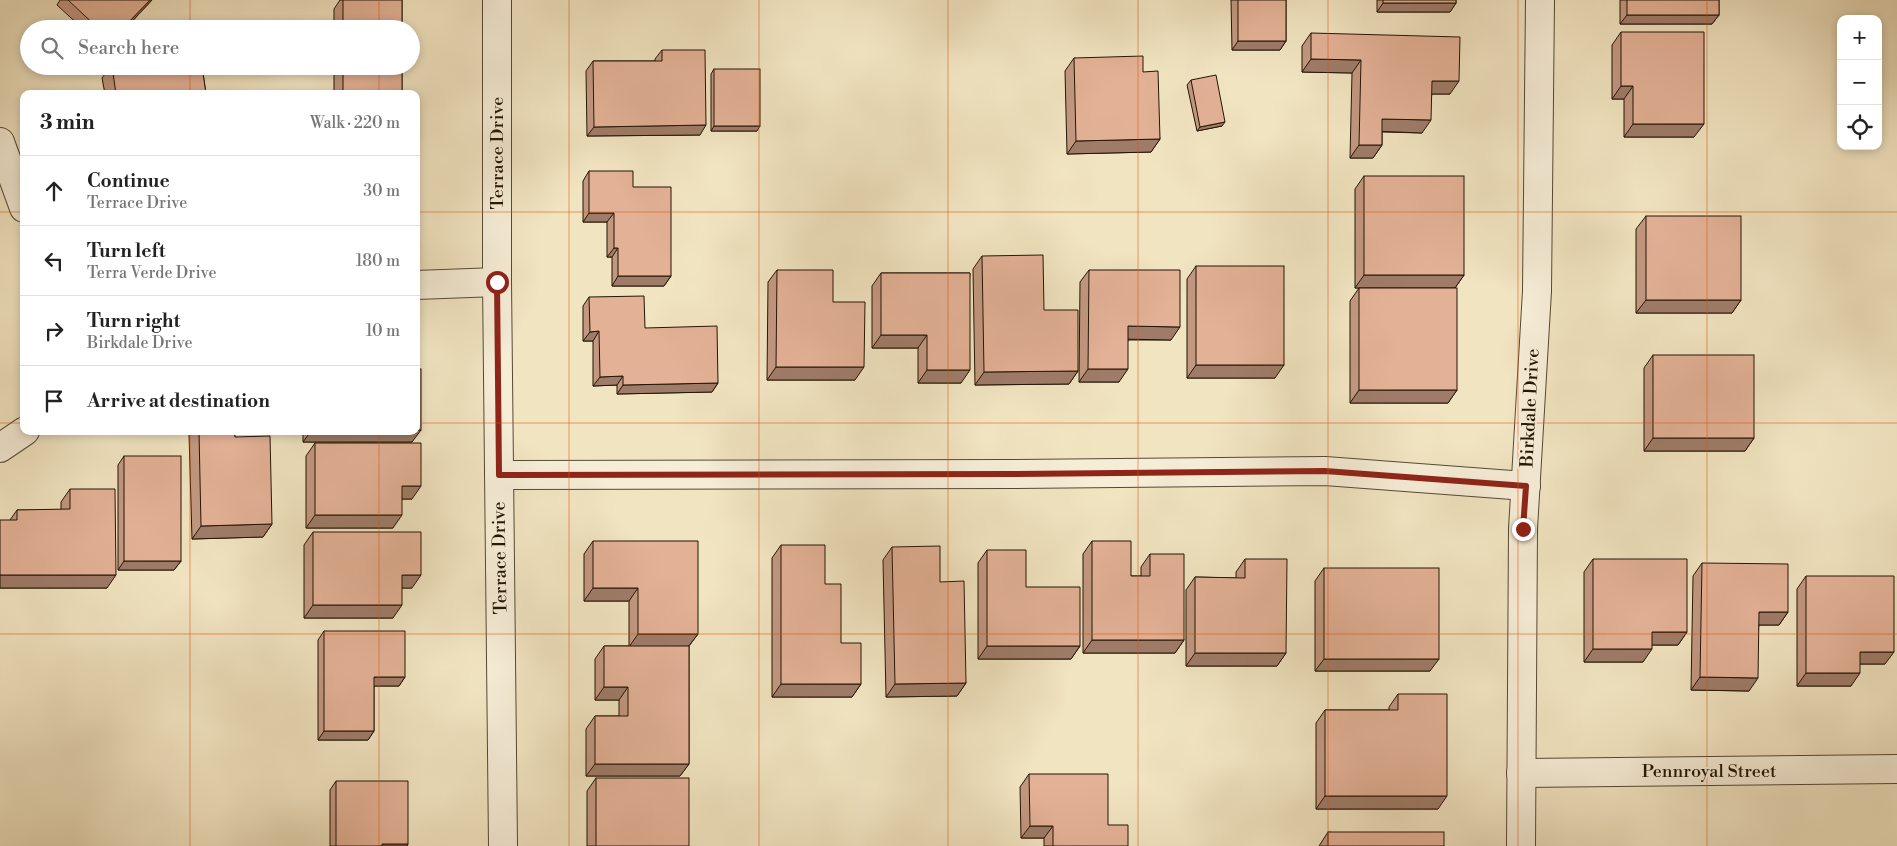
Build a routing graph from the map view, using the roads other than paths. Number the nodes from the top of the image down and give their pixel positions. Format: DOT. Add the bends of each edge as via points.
graph roads {
  1 [pos="497,0"];
  2 [pos="1540,0"];
  3 [pos="0,142"];
  4 [pos="20,197"];
  5 [pos="497,282"];
  6 [pos="420,285"];
  7 [pos="20,435"];
  8 [pos="0,448"];
  9 [pos="499,475"];
  10 [pos="1526,486"];
  11 [pos="1897,769"];
  12 [pos="1521,773"];
  13 [pos="503,846"];
  14 [pos="1520,846"];
  1 -- 5 [label="street, Terrace Drive"];
  2 -- 10 [label="street, Birkdale Drive" via="1537,291"];
  3 -- 4 [label="street"];
  5 -- 6 [label="street"];
  5 -- 9 [label="street, Terrace Drive"];
  7 -- 8 [label="street"];
  9 -- 10 [label="street" via="1325,471"];
  9 -- 13 [label="street, Terrace Drive"];
  10 -- 12 [label="street, Birkdale Drive"];
  11 -- 12 [label="street, Pennroyal Street"];
  12 -- 14 [label="street, Birkdale Drive"];
}
